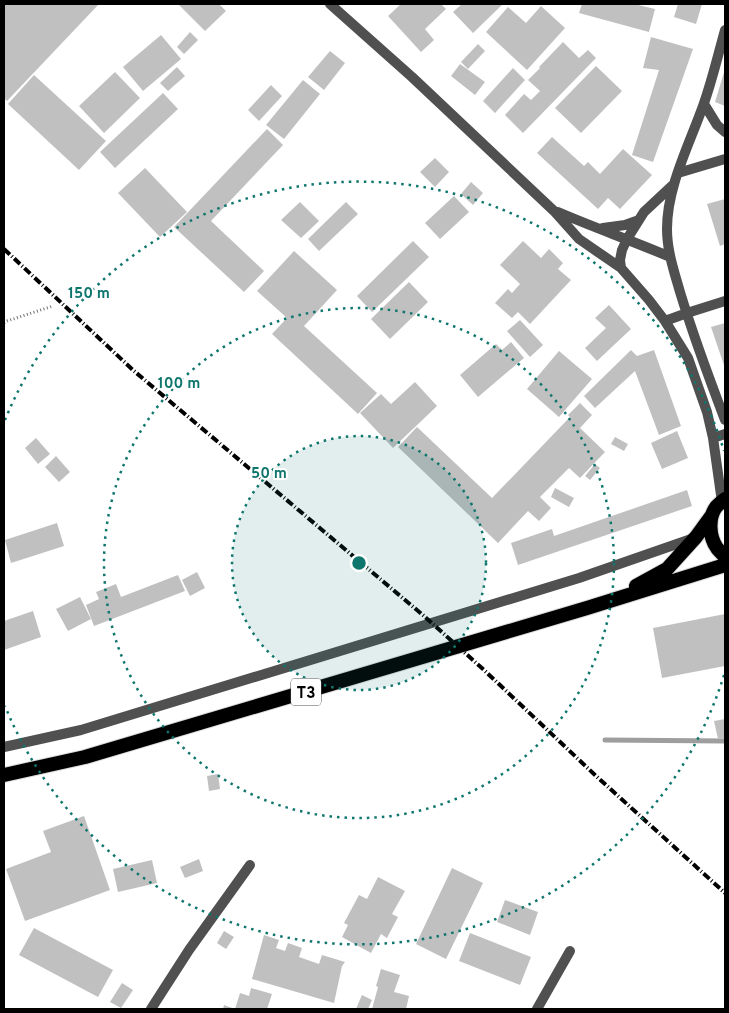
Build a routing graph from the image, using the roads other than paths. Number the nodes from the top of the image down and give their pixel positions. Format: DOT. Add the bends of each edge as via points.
graph roads {
  1 [pos="330,4"];
  2 [pos="725,30"];
  3 [pos="704,104"];
  4 [pos="725,132"];
  5 [pos="725,160"];
  6 [pos="678,173"];
  7 [pos="674,184"];
  8 [pos="554,211"];
  9 [pos="639,220"];
  10 [pos="597,228"];
  11 [pos="627,239"];
  12 [pos="670,257"];
  13 [pos="621,268"];
  14 [pos="725,301"];
  15 [pos="687,313"];
  16 [pos="665,321"];
  17 [pos="725,420"];
  18 [pos="725,434"];
  19 [pos="713,438"];
  20 [pos="723,500"];
  21 [pos="712,515"];
  22 [pos="696,537"];
  23 [pos="725,557"];
  24 [pos="725,565"];
  25 [pos="607,602"];
  26 [pos="4,747"];
  27 [pos="4,775"];
  28 [pos="250,866"];
  29 [pos="570,951"];
  30 [pos="151,1009"];
  31 [pos="537,1009"];
  1 -- 8 [label="street"];
  2 -- 3 [label="street"];
  3 -- 4 [label="street"];
  3 -- 6 [label="street"];
  5 -- 6 [label="street"];
  6 -- 7 [label="street"];
  7 -- 9 [label="street"];
  7 -- 12 [label="street" via="667,229"];
  8 -- 10 [label="street"];
  8 -- 13 [label="street" via="579,239"];
  9 -- 10 [label="street"];
  9 -- 11 [label="street"];
  10 -- 11 [label="street"];
  11 -- 12 [label="street"];
  11 -- 13 [label="street" via="622,250"];
  12 -- 15 [label="street"];
  13 -- 16 [label="street"];
  14 -- 15 [label="street"];
  15 -- 16 [label="street"];
  15 -- 17 [label="street"];
  16 -- 19 [label="street" via="688,358"];
  18 -- 19 [label="street"];
  19 -- 20 [label="street"];
  20 -- 21 [label="highway, T3"];
  21 -- 22 [label="highway, T3"];
  21 -- 23 [label="highway" via="712,538"];
  22 -- 25 [label="highway, T3" via="667,569"];
  22 -- 26 [label="street" via="580,578 81,730"];
  24 -- 25 [label="highway, T3"];
  25 -- 27 [label="highway, T3" via="85,757"];
  28 -- 30 [label="street"];
  29 -- 31 [label="street"];
}
